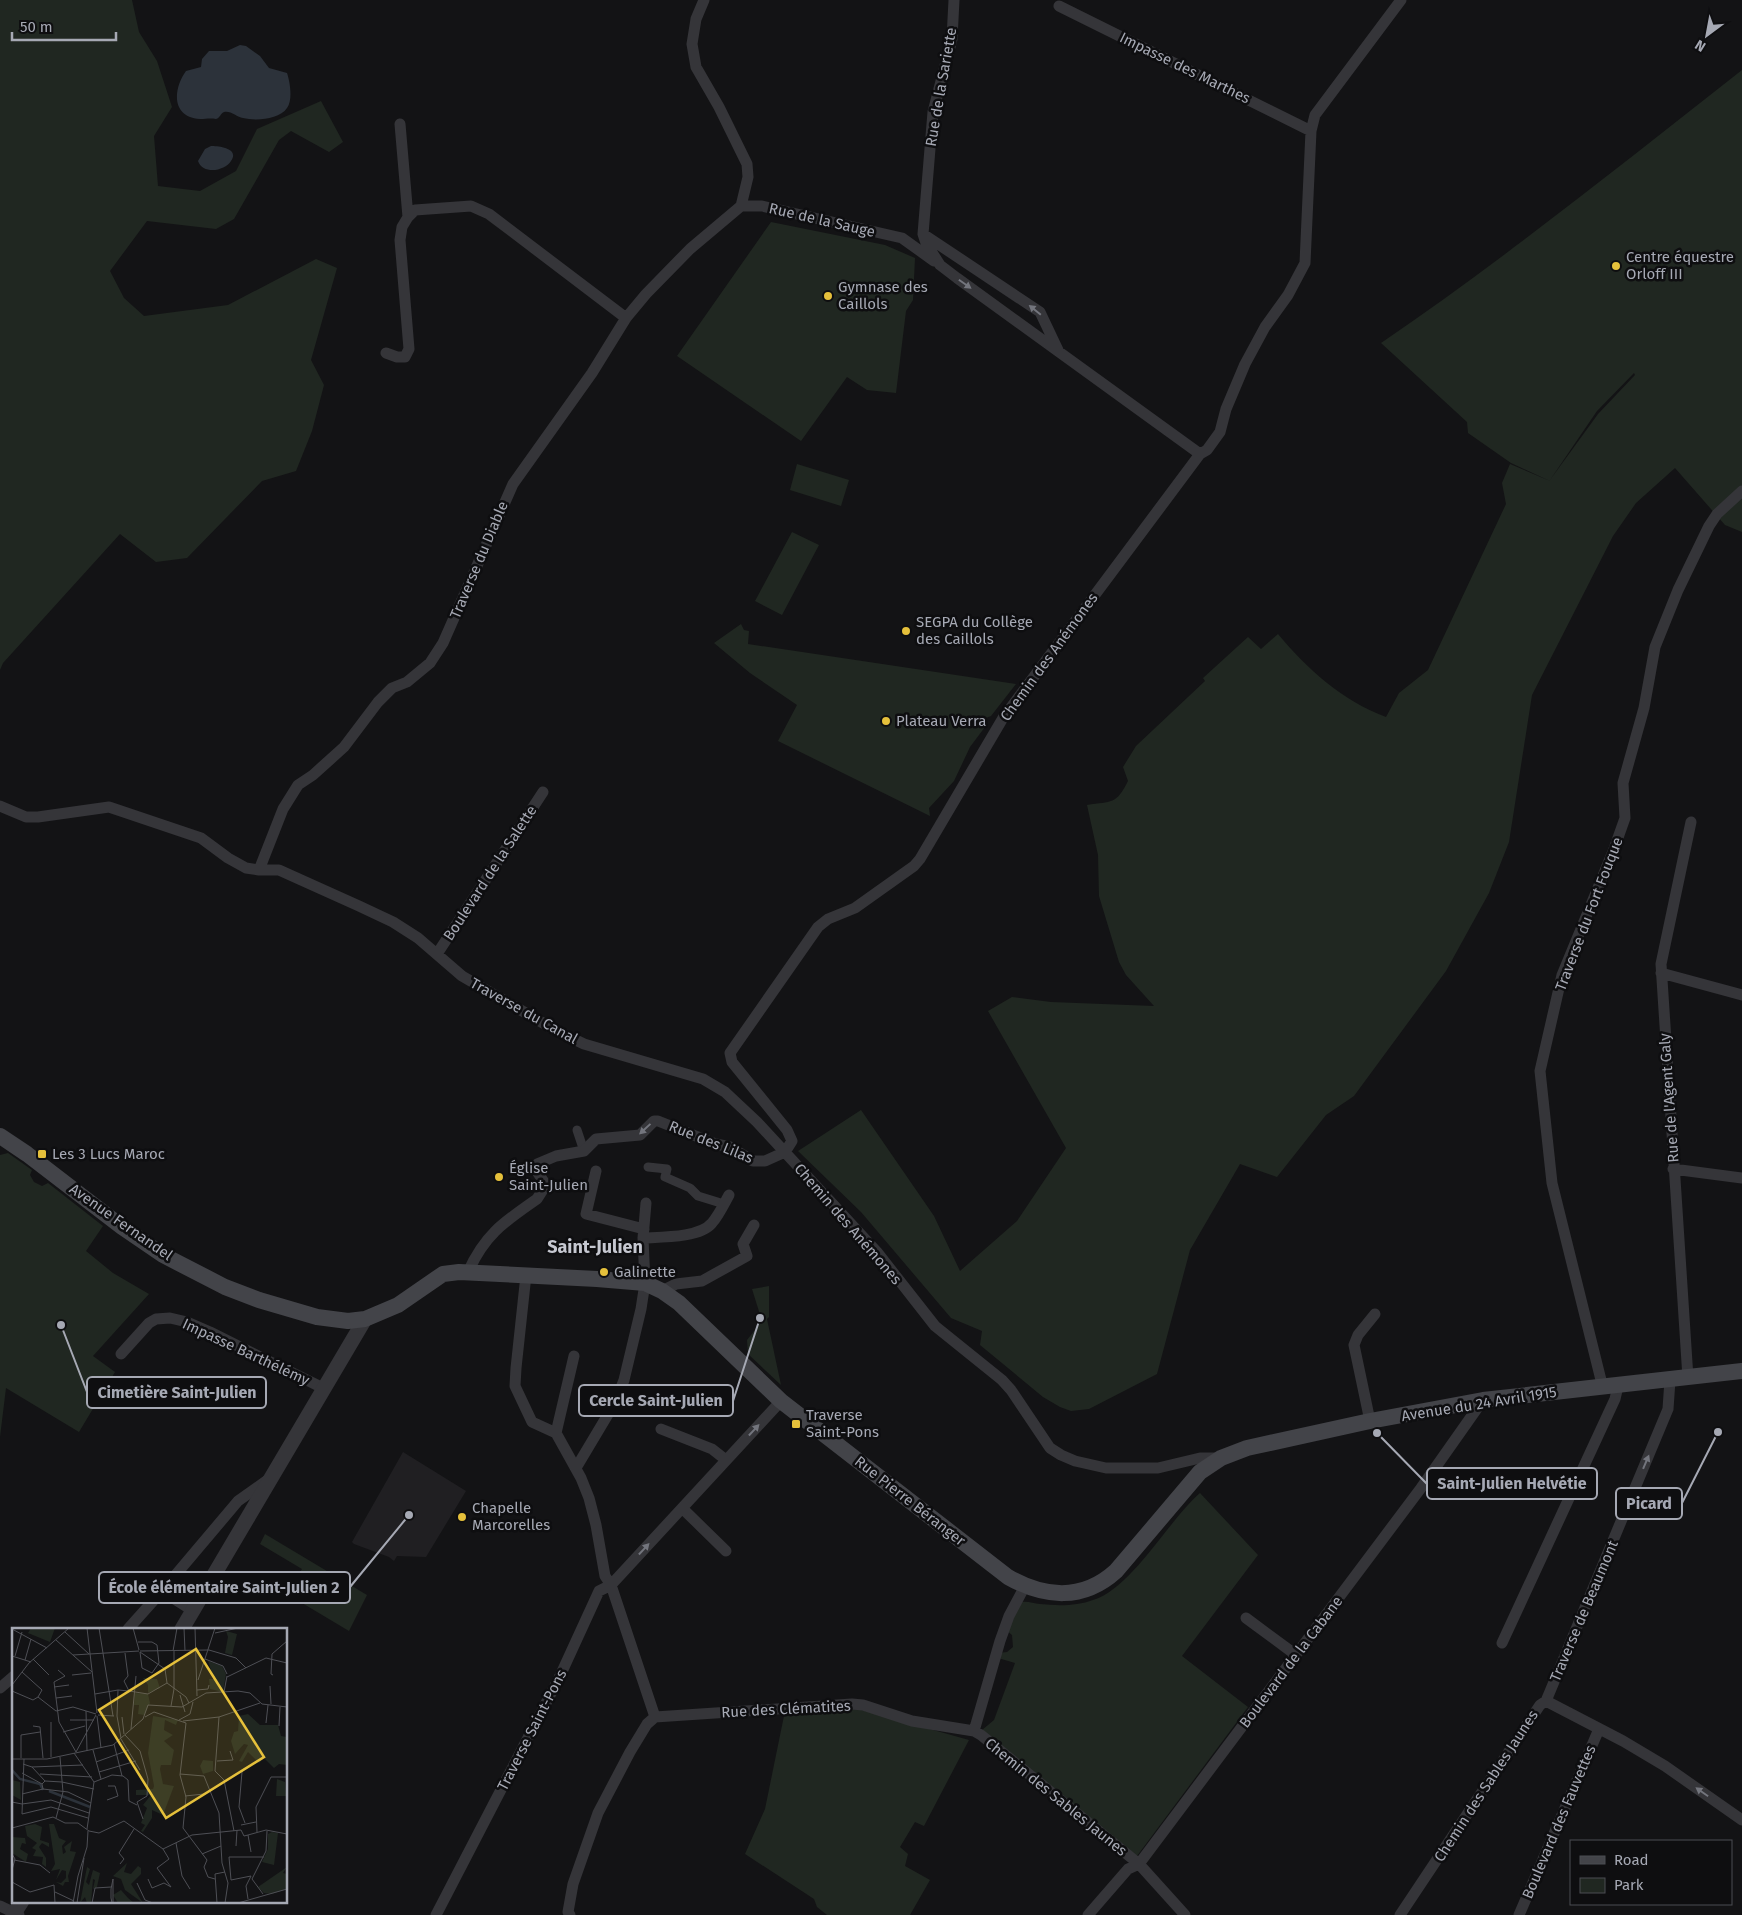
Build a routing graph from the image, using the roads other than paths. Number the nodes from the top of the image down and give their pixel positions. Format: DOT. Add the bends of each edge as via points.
graph roads {
  1 [pos="704,0"];
  2 [pos="954,0"];
  3 [pos="1401,0"];
  4 [pos="1059,6"];
  5 [pos="400,124"];
  6 [pos="1311,131"];
  7 [pos="741,206"];
  8 [pos="408,217"];
  9 [pos="924,234"];
  10 [pos="902,238"];
  11 [pos="940,265"];
  12 [pos="626,318"];
  13 [pos="1059,351"];
  14 [pos="386,353"];
  15 [pos="1200,454"];
  16 [pos="1742,491"];
  17 [pos="543,792"];
  18 [pos="0,806"];
  19 [pos="1691,822"];
  20 [pos="259,870"];
  21 [pos="437,954"];
  22 [pos="1661,973"];
  23 [pos="1742,995"];
  24 [pos="577,1130"];
  25 [pos="0,1136"];
  26 [pos="584,1150"];
  27 [pos="785,1152"];
  28 [pos="648,1167"];
  29 [pos="1673,1168"];
  30 [pos="596,1171"];
  31 [pos="1742,1178"];
  32 [pos="726,1200"];
  33 [pos="646,1203"];
  34 [pos="754,1225"];
  35 [pos="643,1233"];
  36 [pos="468,1272"];
  37 [pos="526,1275"];
  38 [pos="646,1283"];
  39 [pos="662,1291"];
  40 [pos="1375,1314"];
  41 [pos="365,1319"];
  42 [pos="121,1354"];
  43 [pos="574,1356"];
  44 [pos="1742,1371"];
  45 [pos="1688,1378"];
  46 [pos="1670,1380"];
  47 [pos="1610,1387"];
  48 [pos="325,1390"];
  49 [pos="1483,1400"];
  50 [pos="781,1401"];
  51 [pos="1370,1421"];
  52 [pos="661,1429"];
  53 [pos="556,1434"];
  54 [pos="1221,1458"];
  55 [pos="726,1460"];
  56 [pos="576,1468"];
  57 [pos="272,1476"];
  58 [pos="682,1508"];
  59 [pos="726,1551"];
  60 [pos="611,1585"];
  61 [pos="1025,1586"];
  62 [pos="162,1591"];
  63 [pos="192,1610"];
  64 [pos="1246,1618"];
  65 [pos="129,1628"];
  66 [pos="183,1628"];
  67 [pos="1502,1643"];
  68 [pos="1296,1655"];
  69 [pos="12,1678"];
  70 [pos="0,1688"];
  71 [pos="1546,1701"];
  72 [pos="655,1717"];
  73 [pos="1599,1729"];
  74 [pos="974,1731"];
  75 [pos="1742,1820"];
  76 [pos="1138,1864"];
  77 [pos="0,1906"];
  78 [pos="17,1911"];
  79 [pos="436,1915"];
  80 [pos="570,1915"];
  81 [pos="1088,1915"];
  82 [pos="1185,1915"];
  83 [pos="1400,1915"];
  84 [pos="1519,1915"];
  1 -- 7 [label="street" via="696,19 692,44 696,67 746,164 748,177"];
  2 -- 9 [label="street, Rue de la Sariette" via="952,39 933,112"];
  3 -- 6 [label="street, Chemin des Anémones" via="1315,114"];
  4 -- 6 [label="street, Impasse des Marthes"];
  5 -- 8 [label="street"];
  6 -- 15 [label="street, Chemin des Anémones" via="1304,263 1245,364 1226,408 1220,432"];
  7 -- 10 [label="street, Rue de la Sauge" via="762,206"];
  7 -- 12 [label="street, Traverse du Diable" via="690,249"];
  8 -- 12 [label="street" via="415,210 470,206 489,214"];
  8 -- 14 [label="street" via="400,240 409,349 405,357"];
  9 -- 10 [label="street, Rue de la Sauge"];
  9 -- 11 [label="street, Rue de la Sariette"];
  13 -- 9 [label="street, Rue de la Sariette, one-way" via="1040,312"];
  10 -- 11 [label="street, Rue de la Sauge"];
  11 -- 13 [label="street, Rue de la Sariette, one-way"];
  12 -- 20 [label="street, Traverse du Diable" via="513,484 443,642 430,663 407,682 392,688 344,747 298,785 283,809"];
  13 -- 15 [label="street, Rue de la Sariette"];
  15 -- 27 [label="street, Chemin des Anémones" via="1003,718 920,859 855,908 828,919 818,927 730,1053 732,1062 787,1130 792,1141"];
  16 -- 47 [label="street, Traverse du Fort Fouque" via="1709,526 1655,647 1644,708 1623,783 1625,818 1562,975 1540,1071 1552,1183"];
  17 -- 21 [label="street, Boulevard de la Salette"];
  18 -- 20 [label="street" via="26,817 109,807 201,838 246,868"];
  19 -- 22 [label="street, Rue de l'Agent Galy"];
  20 -- 21 [label="street, Traverse du Canal" via="279,870 359,906 418,938"];
  21 -- 27 [label="street, Traverse du Canal" via="462,976 584,1044 714,1084 735,1099"];
  22 -- 23 [label="street"];
  22 -- 29 [label="street, Rue de l'Agent Galy"];
  24 -- 26 [label="street"];
  25 -- 41 [label="main road, Avenue Fernandel" via="163,1255 226,1287 318,1318"];
  27 -- 26 [label="street, Rue des Lilas, one-way" via="765,1161 754,1161 730,1147 658,1121 640,1135 596,1139"];
  26 -- 36 [label="street" via="537,1164 536,1170 544,1182 537,1199 496,1229 477,1252"];
  27 -- 54 [label="street, Chemin des Anémones" via="877,1252 935,1326 1011,1390 1050,1448 1075,1461 1106,1468 1158,1468 1200,1458"];
  28 -- 32 [label="street" via="667,1169 665,1177 690,1188 698,1196"];
  29 -- 31 [label="street"];
  29 -- 45 [label="street, Rue de l'Agent Galy"];
  30 -- 35 [label="street" via="586,1214"];
  32 -- 35 [label="street" via="706,1229 683,1236"];
  33 -- 35 [label="street"];
  34 -- 39 [label="street" via="743,1244 747,1256 702,1281 676,1284"];
  35 -- 38 [label="street"];
  36 -- 37 [label="main road, Rue Pierre Béranger"];
  36 -- 41 [label="main road, Rue Pierre Béranger" via="444,1274 398,1305"];
  37 -- 38 [label="main road, Rue Pierre Béranger"];
  37 -- 53 [label="street" via="515,1386 532,1422"];
  38 -- 39 [label="main road, Rue Pierre Béranger"];
  38 -- 56 [label="street" via="620,1392"];
  39 -- 50 [label="main road, Rue Pierre Béranger" via="679,1303"];
  40 -- 51 [label="street" via="1354,1345"];
  41 -- 48 [label="street"];
  42 -- 48 [label="street, Impasse Barthélémy" via="149,1323 170,1318 210,1332"];
  43 -- 53 [label="street"];
  44 -- 45 [label="main road, Avenue du 24 Avril 1915"];
  45 -- 46 [label="main road, Avenue du 24 Avril 1915"];
  46 -- 47 [label="main road, Avenue du 24 Avril 1915"];
  71 -- 46 [label="street, Traverse de Beaumont, one-way" via="1668,1409"];
  47 -- 49 [label="main road, Avenue du 24 Avril 1915"];
  47 -- 67 [label="street" via="1615,1398"];
  48 -- 57 [label="street"];
  49 -- 51 [label="main road, Avenue du 24 Avril 1915"];
  49 -- 68 [label="street, Boulevard de la Cabane" via="1416,1496"];
  55 -- 50 [label="street, Traverse Saint-Pons, one-way"];
  50 -- 61 [label="main road, Rue Pierre Béranger" via="1008,1577"];
  51 -- 54 [label="main road, Avenue du 24 Avril 1915" via="1247,1448"];
  52 -- 55 [label="street" via="712,1449"];
  53 -- 56 [label="street"];
  54 -- 61 [label="main road, Rue Pierre Béranger" via="1192,1479 1106,1580 1091,1588 1059,1594"];
  55 -- 58 [label="street, Traverse Saint-Pons"];
  56 -- 60 [label="street" via="590,1498 605,1576"];
  57 -- 62 [label="street" via="238,1502"];
  57 -- 63 [label="street"];
  58 -- 59 [label="street"];
  60 -- 58 [label="street, Traverse Saint-Pons, one-way"];
  60 -- 72 [label="street"];
  60 -- 79 [label="street, Traverse Saint-Pons" via="599,1590 560,1676"];
  61 -- 74 [label="street" via="1000,1641"];
  62 -- 63 [label="street"];
  62 -- 65 [label="street"];
  63 -- 66 [label="street"];
  64 -- 68 [label="street"];
  68 -- 76 [label="street, Boulevard de la Cabane"];
  69 -- 70 [label="street"];
  71 -- 73 [label="street, Chemin des Sables Jaunes"];
  71 -- 83 [label="street, Chemin des Sables Jaunes" via="1540,1705"];
  72 -- 74 [label="street, Rue des Clématites" via="852,1704 912,1721"];
  72 -- 80 [label="street" via="634,1745 598,1813 573,1884"];
  75 -- 73 [label="street, Chemin des Sables Jaunes, one-way" via="1665,1766"];
  73 -- 84 [label="street, Boulevard des Fauvettes"];
  74 -- 76 [label="street, Chemin des Sables Jaunes"];
  76 -- 81 [label="street, Boulevard de la Cabane" via="1128,1869"];
  76 -- 82 [label="street, Chemin des Sables Jaunes"];
  77 -- 78 [label="street"];
}
